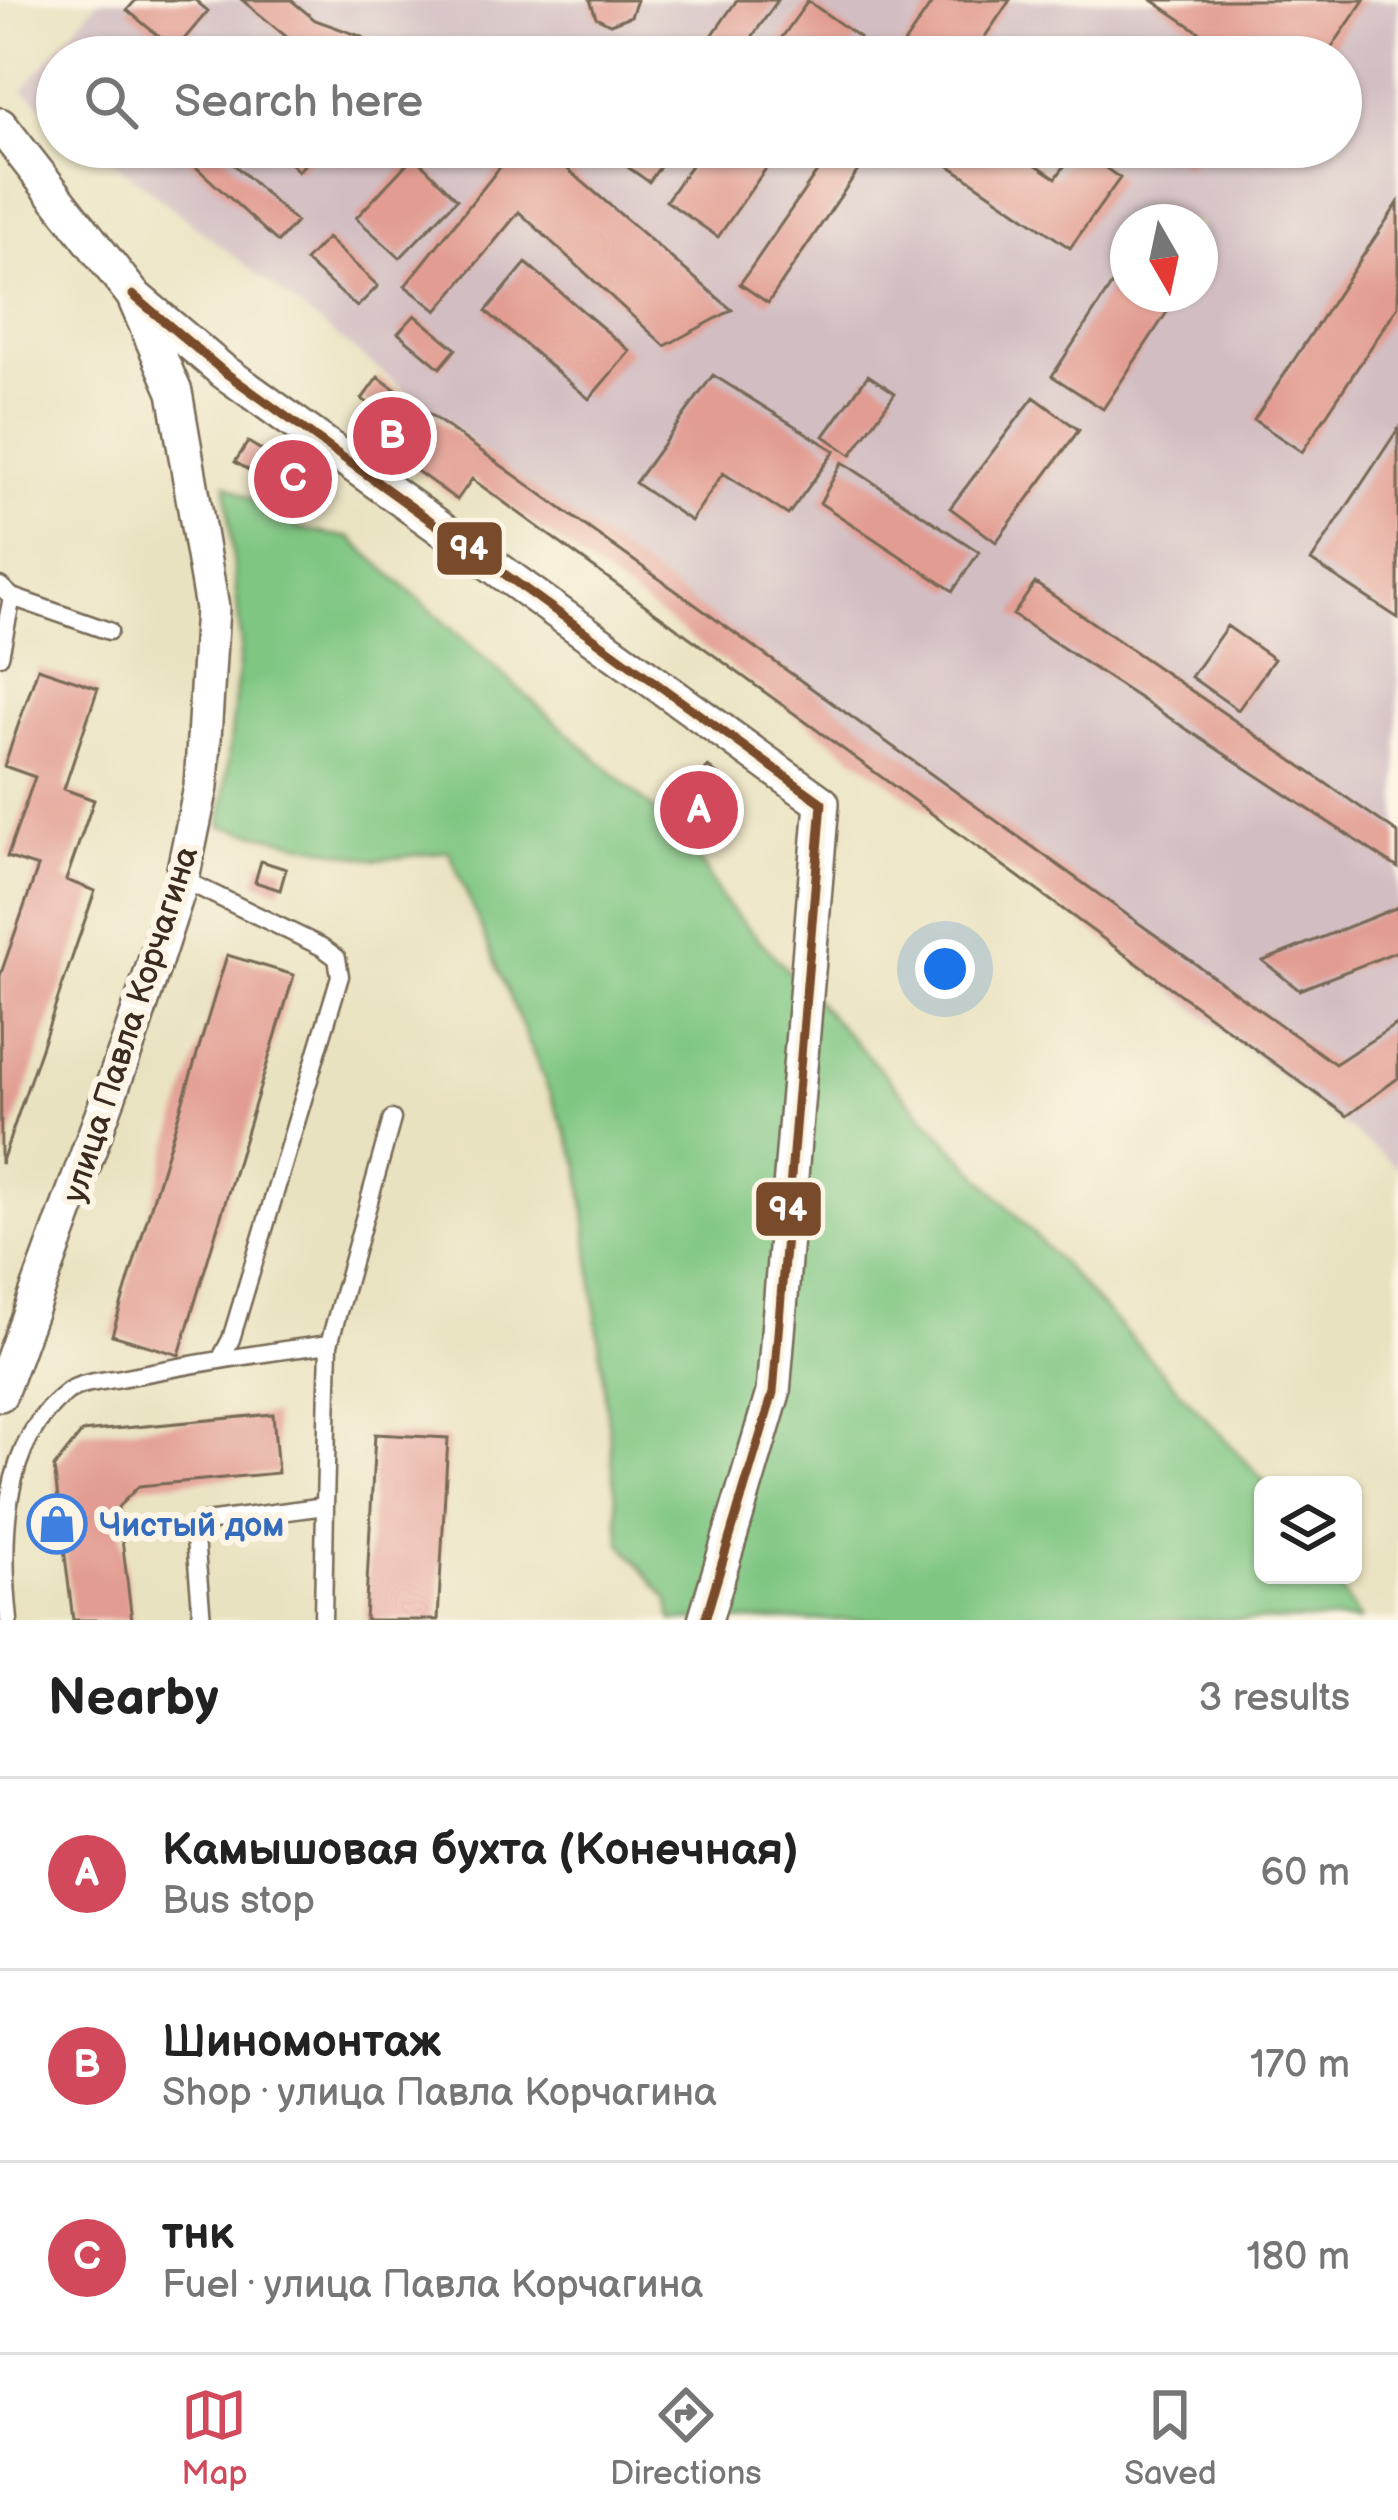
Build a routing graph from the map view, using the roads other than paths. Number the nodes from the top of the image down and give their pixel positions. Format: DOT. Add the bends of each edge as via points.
graph roads {
  1 [pos="0,125"];
  2 [pos="134,295"];
  3 [pos="6,591"];
  4 [pos="109,631"];
  5 [pos="0,656"];
  6 [pos="182,880"];
  7 [pos="392,1119"];
  8 [pos="329,1343"];
  9 [pos="221,1358"];
  10 [pos="0,1394"];
  11 [pos="325,1507"];
  12 [pos="9,1620"];
  13 [pos="202,1620"];
  14 [pos="323,1620"];
  15 [pos="705,1620"];
  1 -- 2 [label="street, улица Павла Корчагина"];
  2 -- 6 [label="street, улица Павла Корчагина" via="175,392 212,608 201,787"];
  2 -- 15 [label="street" via="223,371 821,803 773,1393"];
  3 -- 4 [label="lane"];
  3 -- 5 [label="lane"];
  6 -- 9 [label="lane" via="322,946 338,958 340,976"];
  6 -- 10 [label="street, улица Павла Корчагина"];
  7 -- 8 [label="lane"];
  8 -- 9 [label="lane"];
  8 -- 11 [label="lane"];
  9 -- 12 [label="lane" via="71,1388 34,1428 3,1531"];
  11 -- 13 [label="lane" via="198,1523"];
  11 -- 14 [label="lane"];
}
